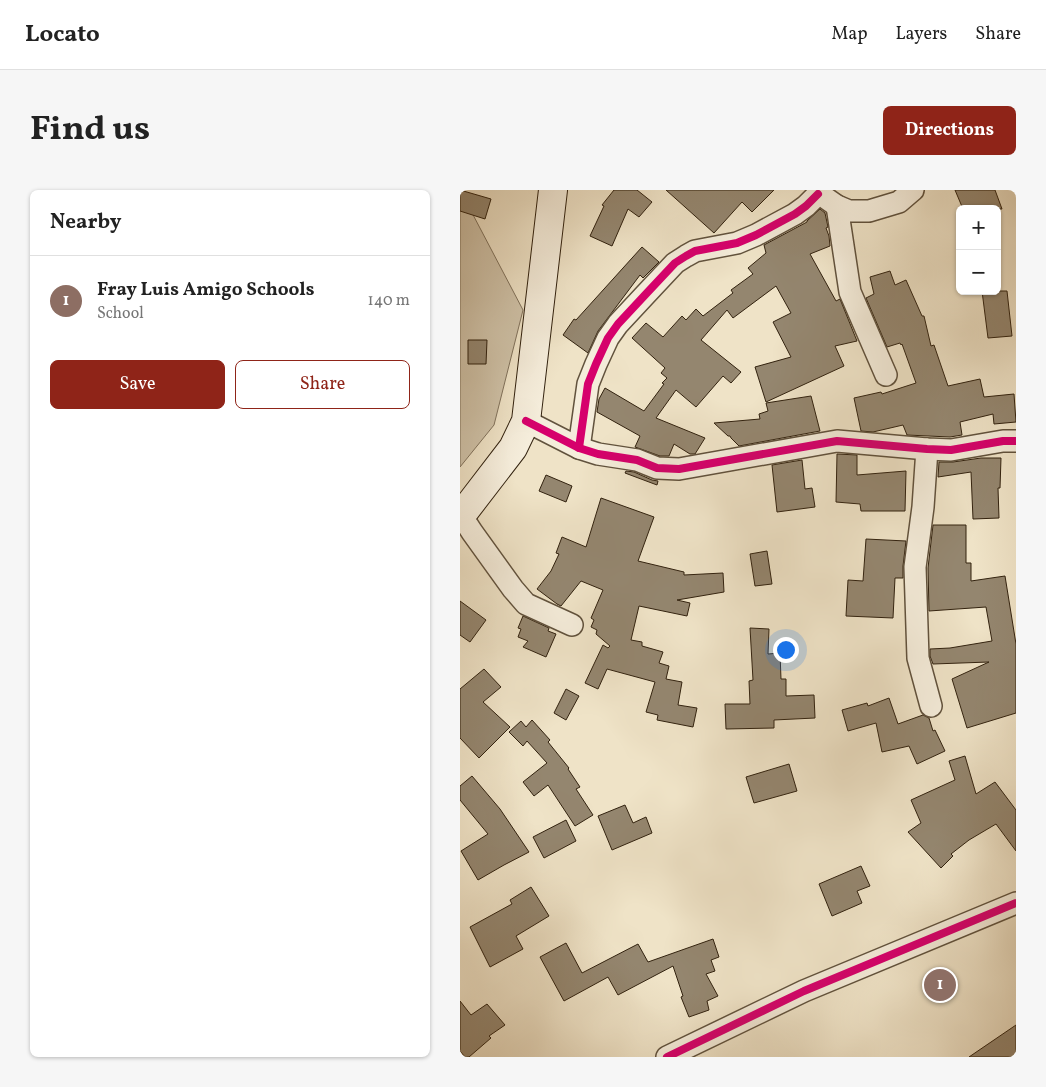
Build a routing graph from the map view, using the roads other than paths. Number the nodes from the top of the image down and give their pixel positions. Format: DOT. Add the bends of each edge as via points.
graph roads {
  1 [pos="554,190"];
  2 [pos="913,190"];
  3 [pos="815,192"];
  4 [pos="837,206"];
  5 [pos="886,375"];
  6 [pos="526,421"];
  7 [pos="1016,441"];
  8 [pos="580,448"];
  9 [pos="927,449"];
  10 [pos="461,516"];
  11 [pos="572,625"];
  12 [pos="931,706"];
  13 [pos="1016,903"];
  14 [pos="667,1057"];
  1 -- 6 [label="street"];
  2 -- 4 [label="street" via="898,202 869,211 849,211"];
  3 -- 4 [label="street"];
  3 -- 8 [label="street" via="806,206 756,236 696,252 675,263 618,324 608,338 588,384"];
  4 -- 5 [label="street" via="850,292"];
  6 -- 8 [label="street"];
  6 -- 10 [label="street" via="513,448"];
  7 -- 9 [label="street" via="951,450"];
  8 -- 9 [label="street" via="637,460 657,468 679,469 837,440"];
  9 -- 12 [label="street" via="915,567 918,658"];
  10 -- 11 [label="street" via="526,604"];
  13 -- 14 [label="street" via="804,991"];
}
